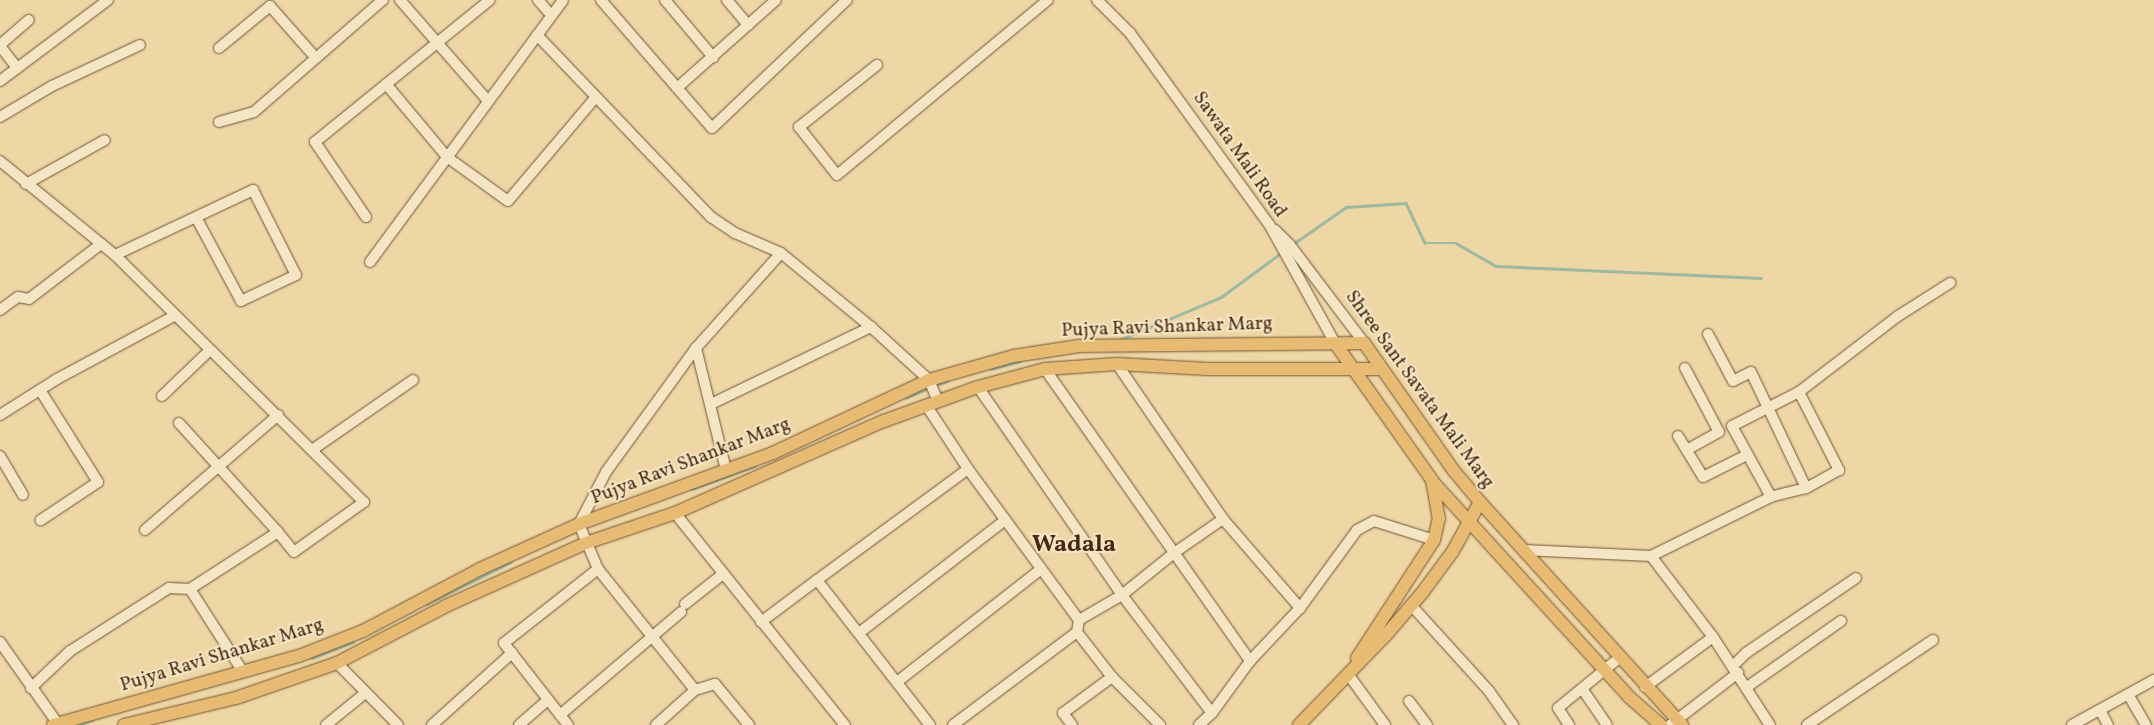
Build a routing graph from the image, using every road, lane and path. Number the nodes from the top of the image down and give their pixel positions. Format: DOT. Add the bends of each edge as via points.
graph roads {
  1 [pos="108,0"];
  2 [pos="383,0"];
  3 [pos="400,0"];
  4 [pos="490,0"];
  5 [pos="538,0"];
  6 [pos="562,0"];
  7 [pos="601,0"];
  8 [pos="664,0"];
  9 [pos="727,0"];
  10 [pos="776,0"];
  11 [pos="847,0"];
  12 [pos="1048,0"];
  13 [pos="1097,0"];
  14 [pos="551,16"];
  15 [pos="29,20"];
  16 [pos="748,25"];
  17 [pos="537,35"];
  18 [pos="437,43"];
  19 [pos="140,45"];
  20 [pos="0,46"];
  21 [pos="219,48"];
  22 [pos="713,56"];
  23 [pos="315,57"];
  24 [pos="877,65"];
  25 [pos="17,68"];
  26 [pos="0,81"];
  27 [pos="386,84"];
  28 [pos="677,88"];
  29 [pos="596,97"];
  30 [pos="488,102"];
  31 [pos="0,117"];
  32 [pos="219,122"];
  33 [pos="104,140"];
  34 [pos="447,157"];
  35 [pos="0,161"];
  36 [pos="26,184"];
  37 [pos="196,217"];
  38 [pos="366,217"];
  39 [pos="1269,224"];
  40 [pos="101,244"];
  41 [pos="781,253"];
  42 [pos="115,255"];
  43 [pos="370,262"];
  44 [pos="1950,283"];
  45 [pos="0,310"];
  46 [pos="174,316"];
  47 [pos="871,327"];
  48 [pos="1708,334"];
  49 [pos="1336,343"];
  50 [pos="1364,343"];
  51 [pos="696,348"];
  52 [pos="210,350"];
  53 [pos="1118,364"];
  54 [pos="1350,368"];
  55 [pos="1685,368"];
  56 [pos="1045,369"];
  57 [pos="1381,369"];
  58 [pos="413,380"];
  59 [pos="929,380"];
  60 [pos="978,387"];
  61 [pos="40,390"];
  62 [pos="1799,392"];
  63 [pos="162,396"];
  64 [pos="932,403"];
  65 [pos="710,404"];
  66 [pos="1767,408"];
  67 [pos="0,415"];
  68 [pos="278,415"];
  69 [pos="179,423"];
  70 [pos="1678,436"];
  71 [pos="312,450"];
  72 [pos="1687,450"];
  73 [pos="1747,454"];
  74 [pos="0,456"];
  75 [pos="218,466"];
  76 [pos="726,470"];
  77 [pos="968,470"];
  78 [pos="1432,480"];
  79 [pos="1806,488"];
  80 [pos="23,495"];
  81 [pos="1771,497"];
  82 [pos="1480,502"];
  83 [pos="675,513"];
  84 [pos="1223,519"];
  85 [pos="41,520"];
  86 [pos="1005,520"];
  87 [pos="1469,521"];
  88 [pos="579,524"];
  89 [pos="145,530"];
  90 [pos="278,532"];
  91 [pos="1434,540"];
  92 [pos="586,543"];
  93 [pos="1523,550"];
  94 [pos="1174,552"];
  95 [pos="1651,556"];
  96 [pos="598,569"];
  97 [pos="1040,570"];
  98 [pos="723,574"];
  99 [pos="1856,578"];
  100 [pos="817,580"];
  101 [pos="190,589"];
  102 [pos="1122,595"];
  103 [pos="1411,605"];
  104 [pos="1300,608"];
  105 [pos="1078,620"];
  106 [pos="1841,621"];
  107 [pos="761,622"];
  108 [pos="1078,632"];
  109 [pos="859,633"];
  110 [pos="652,637"];
  111 [pos="1713,637"];
  112 [pos="1933,640"];
  113 [pos="0,642"];
  114 [pos="512,653"];
  115 [pos="1619,658"];
  116 [pos="1250,661"];
  117 [pos="337,663"];
  118 [pos="1735,670"];
  119 [pos="1606,671"];
  120 [pos="243,672"];
  121 [pos="1348,674"];
  122 [pos="1112,677"];
  123 [pos="2154,680"];
  124 [pos="897,682"];
  125 [pos="1645,687"];
  126 [pos="1747,687"];
  127 [pos="30,688"];
  128 [pos="695,690"];
  129 [pos="1583,690"];
  130 [pos="364,694"];
  131 [pos="2128,694"];
  132 [pos="548,700"];
  133 [pos="1409,701"];
  134 [pos="2100,710"];
  135 [pos="1212,714"];
  136 [pos="560,715"];
  137 [pos="1675,723"];
  138 [pos="62,724"];
  139 [pos="124,725"];
  140 [pos="326,725"];
  141 [pos="398,725"];
  142 [pos="432,725"];
  143 [pos="519,725"];
  144 [pos="568,725"];
  145 [pos="656,725"];
  146 [pos="748,725"];
  147 [pos="845,725"];
  148 [pos="930,725"];
  149 [pos="953,725"];
  150 [pos="1072,725"];
  151 [pos="1160,725"];
  152 [pos="1199,725"];
  153 [pos="1299,725"];
  154 [pos="1384,725"];
  155 [pos="1427,725"];
  156 [pos="1513,725"];
  157 [pos="1569,725"];
  158 [pos="1607,725"];
  159 [pos="1661,725"];
  160 [pos="1770,725"];
  161 [pos="1807,725"];
  162 [pos="2072,725"];
  163 [pos="2108,725"];
  164 [pos="2146,725"];
  1 -- 25 [label="street"];
  2 -- 23 [label="street"];
  3 -- 18 [label="street"];
  4 -- 18 [label="street"];
  5 -- 14 [label="street"];
  6 -- 14 [label="street"];
  7 -- 28 [label="street"];
  8 -- 22 [label="street"];
  9 -- 16 [label="street"];
  10 -- 16 [label="street"];
  11 -- 28 [label="street" via="712,128"];
  12 -- 24 [label="street" via="836,175 799,127"];
  13 -- 39 [label="street, Sawata Mali Road" via="1130,33"];
  14 -- 17 [label="street"];
  15 -- 20 [label="street"];
  16 -- 22 [label="street"];
  17 -- 29 [label="street"];
  17 -- 30 [label="street"];
  18 -- 27 [label="street"];
  18 -- 30 [label="street"];
  19 -- 31 [label="street" via="52,86"];
  20 -- 25 [label="street"];
  21 -- 23 [label="street" via="270,6"];
  22 -- 28 [label="street"];
  23 -- 32 [label="street" via="254,112"];
  25 -- 26 [label="street"];
  27 -- 34 [label="street"];
  27 -- 38 [label="street" via="314,142"];
  29 -- 34 [label="street" via="508,202"];
  29 -- 41 [label="street" via="711,217 735,233"];
  30 -- 34 [label="street"];
  33 -- 36 [label="street"];
  34 -- 43 [label="street"];
  35 -- 36 [label="street"];
  36 -- 40 [label="street"];
  37 -- 37 [label="street" via="253,190 296,275 241,300"];
  37 -- 42 [label="street"];
  39 -- 49 [label="street, Sawata Mali Road"];
  39 -- 50 [label="street, Shree Sant Savata Mali Marg" via="1290,245"];
  40 -- 42 [label="street"];
  40 -- 45 [label="street" via="29,299 18,297"];
  41 -- 47 [label="street"];
  41 -- 51 [label="street"];
  42 -- 46 [label="street"];
  44 -- 62 [label="street" via="1898,316"];
  46 -- 52 [label="street"];
  46 -- 61 [label="street"];
  47 -- 59 [label="street"];
  47 -- 65 [label="street"];
  48 -- 66 [label="street" via="1733,381 1751,372"];
  49 -- 50 [label="main road, Pujya Ravi Shankar Marg"];
  49 -- 54 [label="main road, Shree Sant Savata Mali Marg"];
  49 -- 59 [label="main road, Pujya Ravi Shankar Marg" via="1079,346 1014,356"];
  50 -- 57 [label="main road, Shree Sant Savata Mali Marg"];
  51 -- 65 [label="street"];
  51 -- 88 [label="street" via="606,472"];
  52 -- 63 [label="street"];
  52 -- 68 [label="street"];
  53 -- 54 [label="main road" via="1208,369"];
  53 -- 56 [label="main road"];
  53 -- 84 [label="street"];
  54 -- 57 [label="main road"];
  54 -- 78 [label="main road, Shree Sant Savata Mali Marg"];
  55 -- 72 [label="street" via="1719,432"];
  56 -- 60 [label="main road"];
  56 -- 94 [label="street"];
  57 -- 82 [label="main road, Shree Sant Savata Mali Marg"];
  58 -- 71 [label="street"];
  59 -- 64 [label="street"];
  59 -- 76 [label="main road, Pujya Ravi Shankar Marg" via="787,447"];
  60 -- 64 [label="main road"];
  60 -- 102 [label="street"];
  61 -- 67 [label="street"];
  61 -- 85 [label="street" via="98,482"];
  62 -- 66 [label="street"];
  62 -- 79 [label="street" via="1839,470"];
  64 -- 77 [label="street"];
  64 -- 83 [label="main road"];
  65 -- 76 [label="street"];
  66 -- 73 [label="street" via="1732,426"];
  66 -- 79 [label="street"];
  68 -- 71 [label="street"];
  68 -- 75 [label="street"];
  69 -- 75 [label="street"];
  70 -- 72 [label="street"];
  71 -- 90 [label="street" via="364,502 294,552"];
  72 -- 73 [label="street" via="1703,477"];
  73 -- 81 [label="street"];
  74 -- 80 [label="street"];
  75 -- 89 [label="street"];
  75 -- 90 [label="street"];
  76 -- 88 [label="main road, Pujya Ravi Shankar Marg"];
  77 -- 86 [label="street"];
  77 -- 100 [label="street"];
  78 -- 87 [label="main road"];
  78 -- 91 [label="main road, Shree Sant Savata Mali Marg" via="1439,518"];
  79 -- 81 [label="street"];
  81 -- 95 [label="street"];
  82 -- 87 [label="main road, Shree Sant Savata Mali Marg"];
  82 -- 93 [label="main road"];
  83 -- 92 [label="main road"];
  83 -- 98 [label="street"];
  84 -- 94 [label="street"];
  84 -- 104 [label="street"];
  86 -- 97 [label="street"];
  86 -- 109 [label="street"];
  87 -- 103 [label="main road, Shree Sant Savata Mali Marg" via="1453,551"];
  87 -- 119 [label="main road"];
  88 -- 92 [label="street"];
  88 -- 120 [label="main road, Pujya Ravi Shankar Marg" via="480,569 362,631 299,656"];
  90 -- 101 [label="street"];
  91 -- 104 [label="street" via="1374,521 1357,530"];
  91 -- 121 [label="main road, Shree Sant Savata Mali Marg" via="1376,624"];
  92 -- 96 [label="street"];
  92 -- 117 [label="main road" via="448,605"];
  93 -- 95 [label="street"];
  93 -- 115 [label="main road"];
  94 -- 102 [label="street"];
  94 -- 116 [label="street"];
  95 -- 111 [label="street"];
  96 -- 110 [label="street"];
  96 -- 114 [label="street" via="504,644"];
  97 -- 105 [label="street"];
  97 -- 124 [label="street"];
  98 -- 107 [label="street"];
  98 -- 110 [label="street"];
  99 -- 118 [label="street" via="1746,653"];
  100 -- 107 [label="street"];
  100 -- 109 [label="street"];
  101 -- 120 [label="street"];
  101 -- 127 [label="street" via="168,588 118,618 70,652"];
  102 -- 105 [label="street"];
  102 -- 135 [label="street"];
  103 -- 121 [label="main road, Shree Sant Savata Mali Marg"];
  103 -- 156 [label="street" via="1489,691"];
  104 -- 116 [label="street"];
  105 -- 108 [label="street"];
  106 -- 126 [label="street"];
  107 -- 147 [label="street"];
  108 -- 122 [label="street"];
  108 -- 149 [label="street"];
  109 -- 124 [label="street"];
  110 -- 128 [label="street"];
  110 -- 136 [label="street"];
  111 -- 118 [label="street"];
  111 -- 125 [label="street"];
  112 -- 161 [label="street"];
  113 -- 127 [label="street"];
  114 -- 132 [label="street"];
  114 -- 142 [label="street"];
  115 -- 119 [label="street"];
  115 -- 125 [label="main road"];
  116 -- 135 [label="street"];
  117 -- 130 [label="street"];
  117 -- 139 [label="main road" via="236,698"];
  118 -- 126 [label="street"];
  118 -- 137 [label="street"];
  119 -- 129 [label="street"];
  119 -- 159 [label="main road" via="1629,698"];
  120 -- 138 [label="main road, Pujya Ravi Shankar Marg"];
  121 -- 153 [label="main road, Shree Sant Savata Mali Marg"];
  121 -- 154 [label="street"];
  122 -- 150 [label="street" via="1063,714"];
  122 -- 151 [label="street"];
  123 -- 131 [label="street"];
  124 -- 148 [label="street"];
  125 -- 137 [label="main road"];
  126 -- 160 [label="street"];
  127 -- 138 [label="street"];
  128 -- 145 [label="street"];
  128 -- 146 [label="street" via="715,684"];
  129 -- 157 [label="street" via="1558,708"];
  129 -- 158 [label="street"];
  130 -- 140 [label="street"];
  130 -- 141 [label="street"];
  131 -- 134 [label="street"];
  131 -- 164 [label="street"];
  132 -- 136 [label="street"];
  132 -- 143 [label="street"];
  133 -- 155 [label="street"];
  134 -- 162 [label="street"];
  134 -- 163 [label="street"];
  135 -- 152 [label="street"];
  136 -- 144 [label="street"];
}
